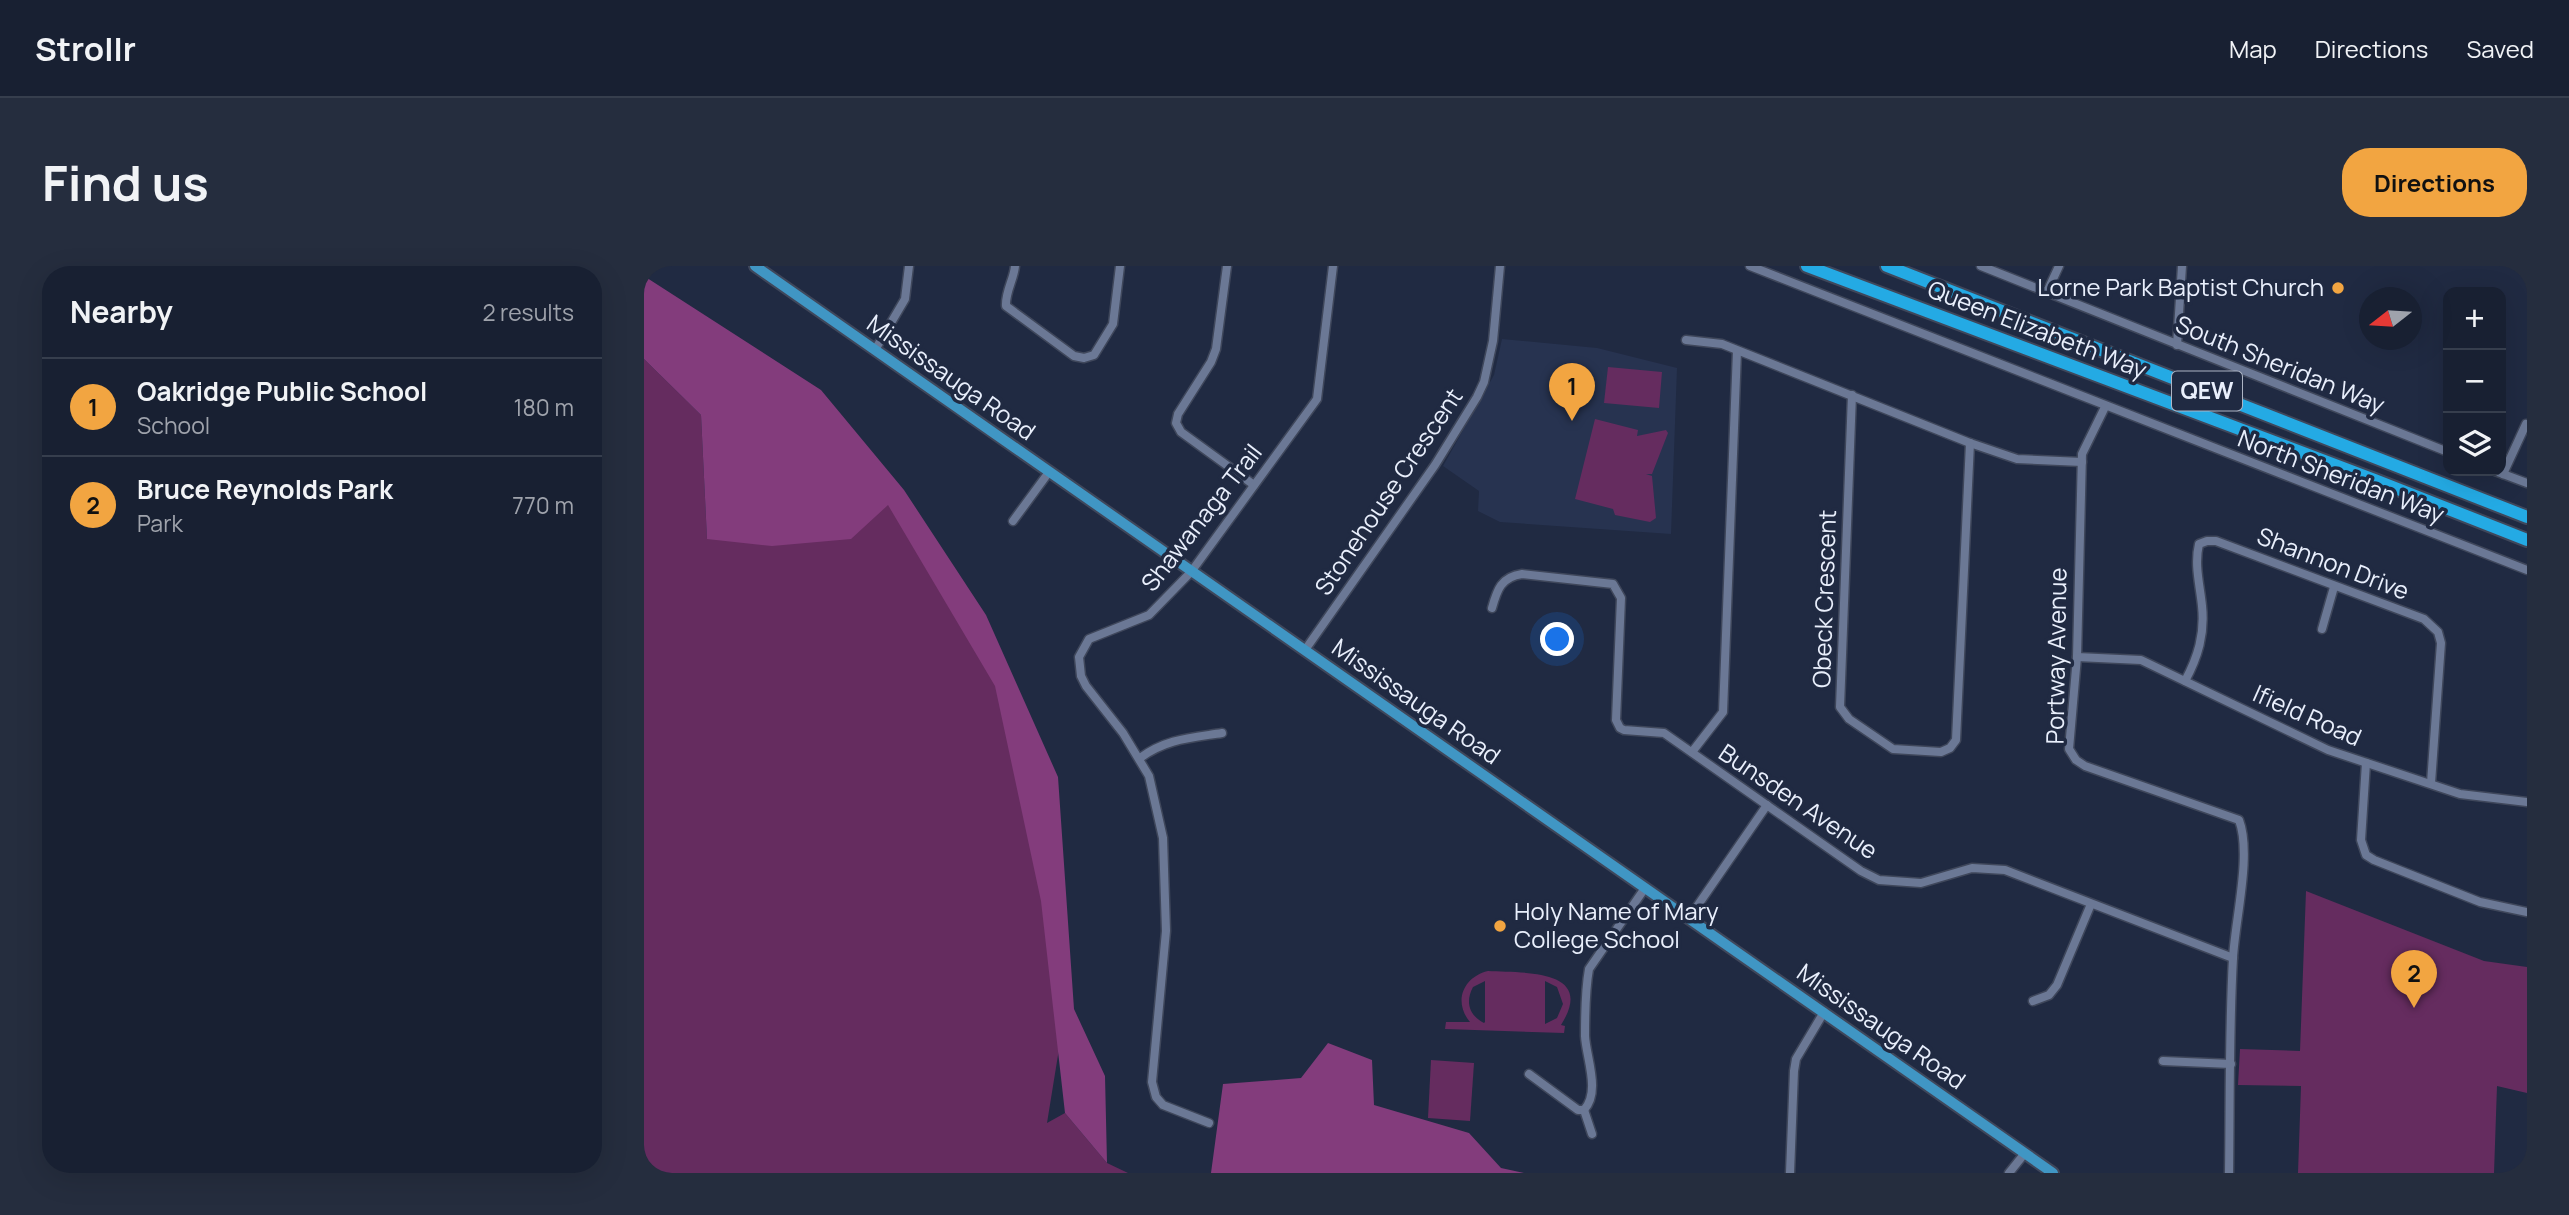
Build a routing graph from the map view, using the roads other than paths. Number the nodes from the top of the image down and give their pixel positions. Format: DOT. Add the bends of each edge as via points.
graph roads {
  1 [pos="755,266"];
  2 [pos="909,266"];
  3 [pos="1015,266"];
  4 [pos="1120,266"];
  5 [pos="1227,266"];
  6 [pos="1333,266"];
  7 [pos="1500,266"];
  8 [pos="1750,266"];
  9 [pos="1807,266"];
  10 [pos="1887,266"];
  11 [pos="1981,266"];
  12 [pos="2059,266"];
  13 [pos="2182,266"];
  14 [pos="2519,266"];
  15 [pos="2527,274"];
  16 [pos="2047,292"];
  17 [pos="1686,340"];
  18 [pos="2177,345"];
  19 [pos="875,351"];
  20 [pos="1737,351"];
  21 [pos="1852,395"];
  22 [pos="2105,407"];
  23 [pos="2526,424"];
  24 [pos="1970,443"];
  25 [pos="2443,450"];
  26 [pos="2506,460"];
  27 [pos="2082,462"];
  28 [pos="1048,472"];
  29 [pos="2506,475"];
  30 [pos="2527,483"];
  31 [pos="1254,485"];
  32 [pos="2527,517"];
  33 [pos="1013,522"];
  34 [pos="2527,540"];
  35 [pos="2527,570"];
  36 [pos="1191,572"];
  37 [pos="2334,587"];
  38 [pos="1492,608"];
  39 [pos="2322,629"];
  40 [pos="1305,650"];
  41 [pos="2077,657"];
  42 [pos="2185,681"];
  43 [pos="1222,733"];
  44 [pos="1692,752"];
  45 [pos="1140,758"];
  46 [pos="2366,763"];
  47 [pos="2431,783"];
  48 [pos="2527,802"];
  49 [pos="1767,805"];
  50 [pos="1645,888"];
  51 [pos="2091,904"];
  52 [pos="2527,912"];
  53 [pos="1689,918"];
  54 [pos="2233,958"];
  55 [pos="2033,1001"];
  56 [pos="1824,1012"];
  57 [pos="2163,1061"];
  58 [pos="2231,1064"];
  59 [pos="1529,1074"];
  60 [pos="1584,1110"];
  61 [pos="1209,1123"];
  62 [pos="1592,1134"];
  63 [pos="2025,1153"];
  64 [pos="1790,1173"];
  65 [pos="2009,1173"];
  66 [pos="2053,1173"];
  67 [pos="2229,1173"];
  1 -- 19 [label="main road, Mississauga Road"];
  2 -- 19 [label="street" via="905,299"];
  3 -- 4 [label="street" via="1006,306 1074,356 1084,358 1094,355 1112,324"];
  5 -- 31 [label="street" via="1216,349 1176,423 1181,432"];
  6 -- 31 [label="street, Shawanaga Trail" via="1317,399"];
  7 -- 40 [label="street, Stonehouse Crescent" via="1493,341 1480,390 1435,465"];
  8 -- 22 [label="street, North Sheridan Way"];
  9 -- 34 [label="highway, Queen Elizabeth Way / QEW"];
  10 -- 32 [label="highway, Queen Elizabeth Way / QEW"];
  11 -- 16 [label="street, South Sheridan Way"];
  12 -- 16 [label="street"];
  13 -- 18 [label="street"];
  14 -- 15 [label="street"];
  16 -- 18 [label="street, South Sheridan Way"];
  17 -- 20 [label="street" via="1722,344"];
  18 -- 25 [label="street, South Sheridan Way"];
  19 -- 28 [label="main road, Mississauga Road"];
  20 -- 21 [label="street"];
  20 -- 44 [label="street" via="1723,712"];
  21 -- 24 [label="street"];
  21 -- 24 [label="street, Obeck Crescent" via="1840,707 1849,719 1893,749 1941,752 1956,740"];
  22 -- 27 [label="street, Portway Avenue"];
  22 -- 35 [label="street, North Sheridan Way"];
  23 -- 26 [label="street"];
  24 -- 27 [label="street" via="2017,459"];
  27 -- 41 [label="street, Portway Avenue"];
  28 -- 33 [label="street"];
  28 -- 36 [label="main road, Mississauga Road"];
  29 -- 30 [label="street"];
  31 -- 36 [label="street, Shawanaga Trail"];
  36 -- 40 [label="main road, Mississauga Road"];
  36 -- 45 [label="street, Shawanaga Trail" via="1149,615 1089,639 1079,656 1086,686"];
  37 -- 39 [label="street"];
  37 -- 42 [label="street, Shannon Drive" via="2216,541 2199,544 2203,627"];
  37 -- 47 [label="street, Shannon Drive" via="2424,619 2438,632 2441,657"];
  38 -- 44 [label="street, Bunsden Avenue" via="1499,586 1522,574 1613,584 1621,598 1619,728 1664,733"];
  40 -- 50 [label="main road, Mississauga Road"];
  41 -- 42 [label="street, Ifield Road" via="2141,660"];
  41 -- 54 [label="street, Portway Avenue" via="2069,749 2076,760 2239,820 2244,851"];
  42 -- 46 [label="street, Ifield Road" via="2328,751"];
  43 -- 45 [label="street" via="1178,739 1156,746"];
  44 -- 49 [label="street, Bunsden Avenue"];
  45 -- 61 [label="street, Shawanaga Trail" via="1159,815 1166,896 1152,1082 1163,1105"];
  46 -- 47 [label="street, Ifield Road"];
  46 -- 52 [label="street" via="2361,840 2366,855 2480,902"];
  47 -- 48 [label="street, Ifield Road" via="2460,794"];
  49 -- 51 [label="street, Bunsden Avenue" via="1879,880 1921,883 1972,868 2005,870"];
  49 -- 53 [label="street"];
  50 -- 53 [label="main road, Mississauga Road"];
  50 -- 60 [label="street" via="1589,969 1586,1036 1592,1068 1589,1105"];
  51 -- 54 [label="street, Bunsden Avenue"];
  51 -- 55 [label="street" via="2057,985 2049,995"];
  53 -- 56 [label="main road, Mississauga Road"];
  54 -- 58 [label="street, Portway Avenue"];
  56 -- 63 [label="main road, Mississauga Road"];
  56 -- 64 [label="street" via="1796,1059"];
  57 -- 58 [label="street"];
  58 -- 67 [label="street, Portway Avenue"];
  59 -- 60 [label="street" via="1571,1106"];
  60 -- 62 [label="street"];
  63 -- 65 [label="street"];
  63 -- 66 [label="main road, Mississauga Road"];
}
